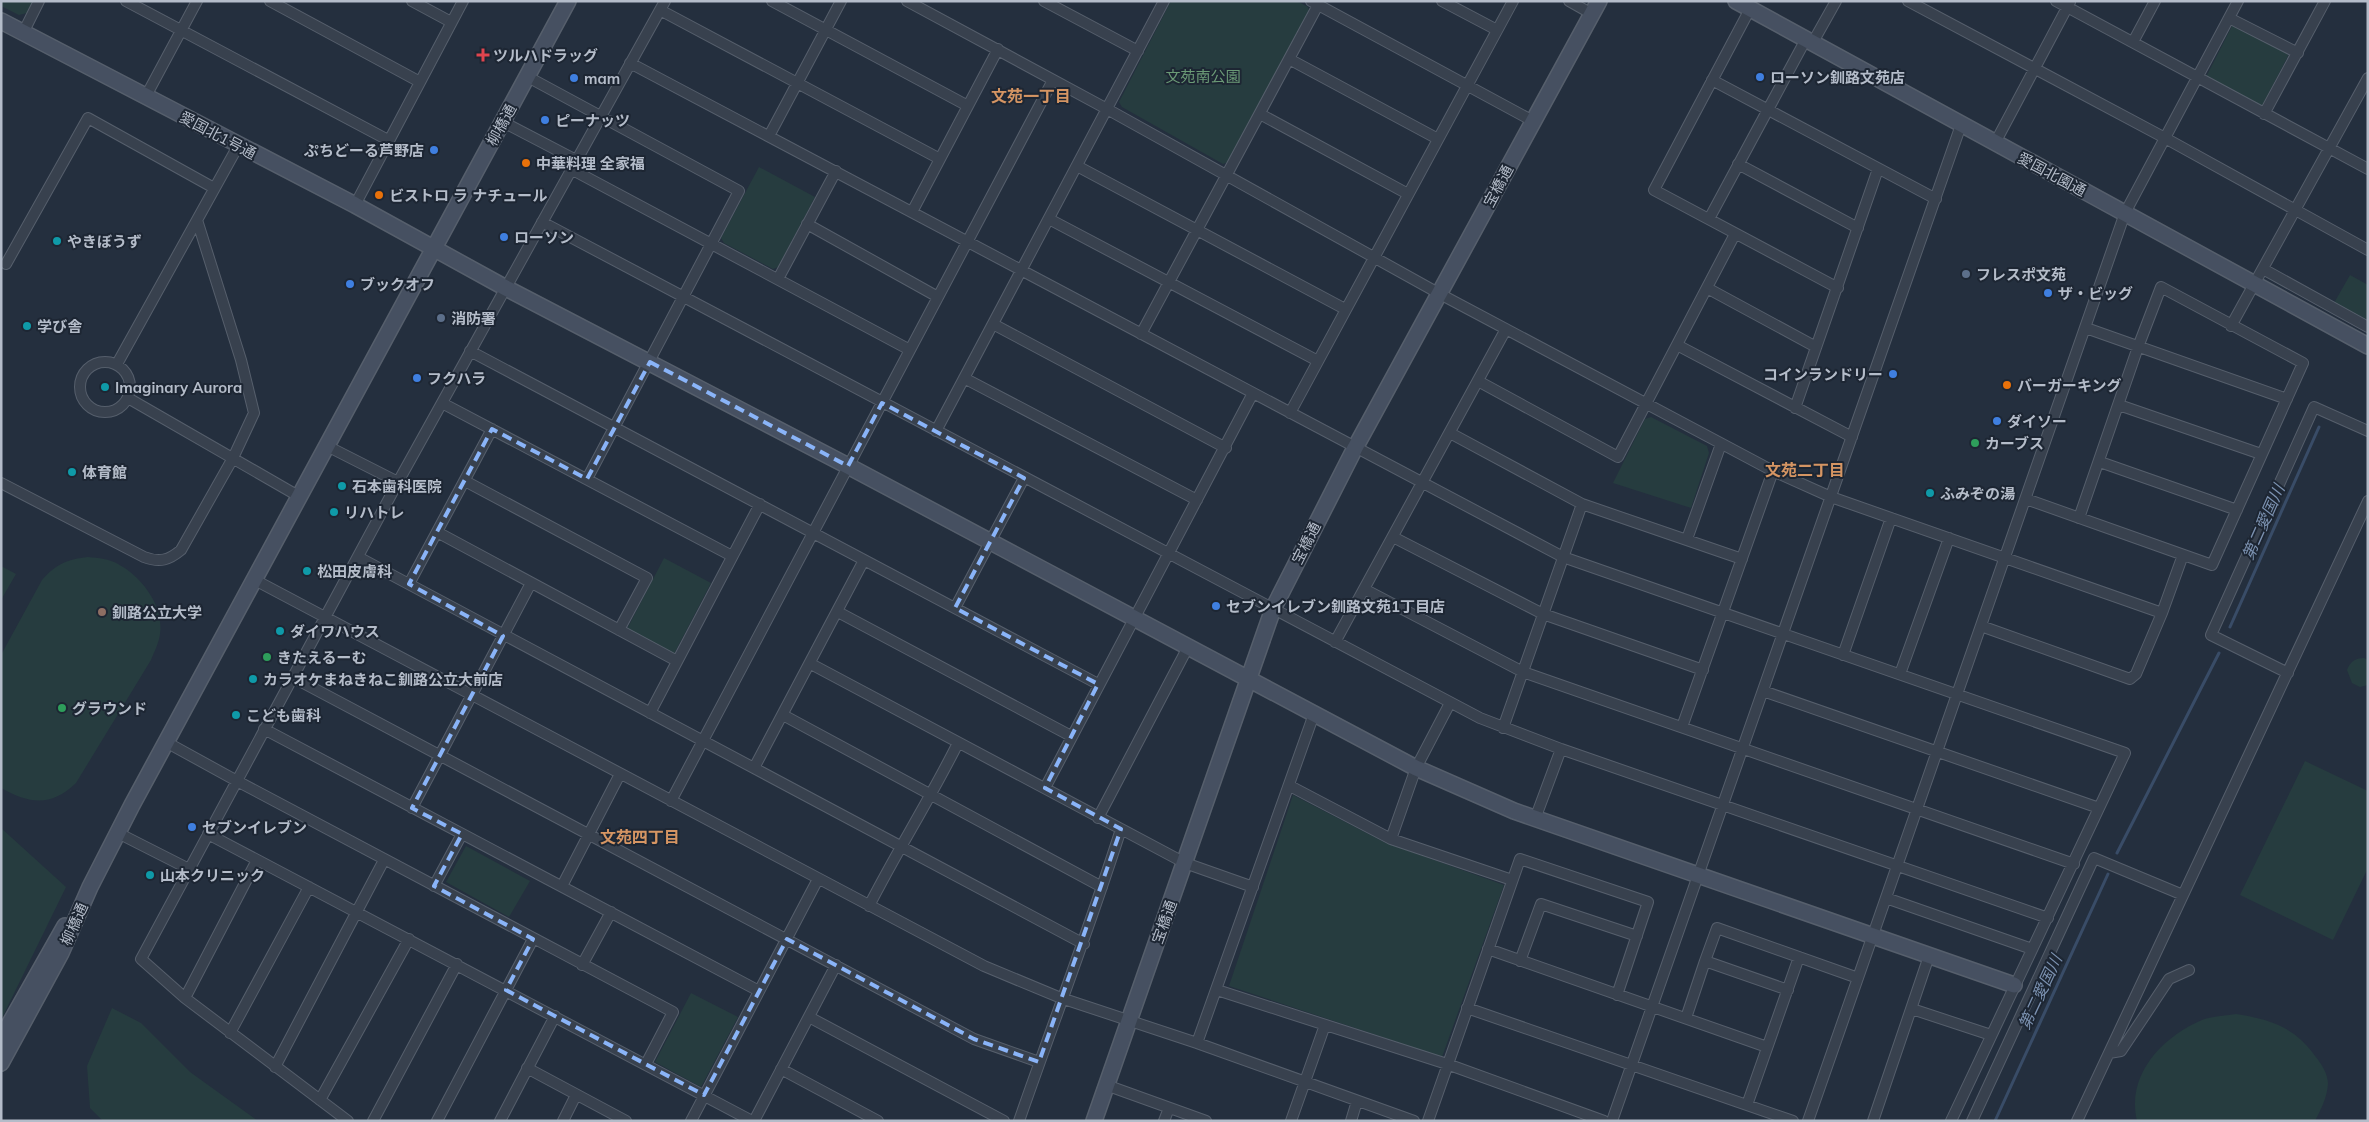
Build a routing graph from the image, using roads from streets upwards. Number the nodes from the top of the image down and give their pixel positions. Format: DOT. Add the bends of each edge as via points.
graph roads {
  1 [pos="39,1"];
  2 [pos="126,1"];
  3 [pos="197,1"];
  4 [pos="270,1"];
  5 [pos="412,1"];
  6 [pos="463,1"];
  7 [pos="772,1"];
  8 [pos="841,1"];
  9 [pos="907,1"];
  10 [pos="1044,1"];
  11 [pos="1164,1"];
  12 [pos="1442,1"];
  13 [pos="1513,1"];
  14 [pos="1569,1"];
  15 [pos="1736,1"];
  16 [pos="1836,1"];
  17 [pos="1908,1"];
  18 [pos="2056,1"];
  19 [pos="2155,1"];
  20 [pos="2238,1"];
  21 [pos="2325,1"];
  22 [pos="563,3"];
  23 [pos="1315,3"];
  24 [pos="2069,4"];
  25 [pos="662,6"];
  26 [pos="1596,8"];
  27 [pos="1750,9"];
  28 [pos="2230,18"];
  29 [pos="1,21"];
  30 [pos="451,22"];
  31 [pos="182,30"];
  32 [pos="825,30"];
  33 [pos="1497,30"];
  34 [pos="23,33"];
  35 [pos="1809,40"];
  36 [pos="2133,42"];
  37 [pos="998,49"];
  38 [pos="1138,51"];
  39 [pos="2298,53"];
  40 [pos="1289,59"];
  41 [pos="630,62"];
  42 [pos="2034,69"];
  43 [pos="528,77"];
  44 [pos="2196,78"];
  45 [pos="2368,78"];
  46 [pos="1053,80"];
  47 [pos="1712,80"];
  48 [pos="420,82"];
  49 [pos="797,84"];
  50 [pos="1467,85"];
  51 [pos="146,96"];
  52 [pos="968,106"];
  53 [pos="1107,109"];
  54 [pos="1767,110"];
  55 [pos="1260,114"];
  56 [pos="2264,114"];
  57 [pos="601,115"];
  58 [pos="1533,121"];
  59 [pos="503,122"];
  60 [pos="1961,125"];
  61 [pos="768,136"];
  62 [pos="2165,138"];
  63 [pos="1438,139"];
  64 [pos="388,140"];
  65 [pos="1995,143"];
  66 [pos="238,146"];
  67 [pos="2330,149"];
  68 [pos="940,159"];
  69 [pos="573,164"];
  70 [pos="1738,164"];
  71 [pos="1077,166"];
  72 [pos="1878,169"];
  73 [pos="2368,169"];
  74 [pos="836,171"];
  75 [pos="1226,176"];
  76 [pos="214,188"];
  77 [pos="1408,194"];
  78 [pos="1936,198"];
  79 [pos="354,206"];
  80 [pos="2296,211"];
  81 [pos="912,212"];
  82 [pos="2125,213"];
  83 [pos="1048,219"];
  84 [pos="1709,219"];
  85 [pos="197,220"];
  86 [pos="542,222"];
  87 [pos="807,224"];
  88 [pos="1858,228"];
  89 [pos="1197,230"];
  90 [pos="1736,234"];
  91 [pos="968,242"];
  92 [pos="712,244"];
  93 [pos="434,249"];
  94 [pos="2368,250"];
  95 [pos="1373,257"];
  96 [pos="6,264"];
  97 [pos="2263,269"];
  98 [pos="1021,271"];
  99 [pos="778,279"];
  100 [pos="1170,282"];
  101 [pos="2255,284"];
  102 [pos="504,287"];
  103 [pos="1707,288"];
  104 [pos="1838,288"];
  105 [pos="1440,294"];
  106 [pos="684,296"];
  107 [pos="938,297"];
  108 [pos="1345,309"];
  109 [pos="993,324"];
  110 [pos="2231,326"];
  111 [pos="2368,327"];
  112 [pos="2086,328"];
  113 [pos="1506,329"];
  114 [pos="1142,334"];
  115 [pos="1677,345"];
  116 [pos="2368,346"];
  117 [pos="1816,347"];
  118 [pos="2138,347"];
  119 [pos="470,350"];
  120 [pos="910,350"];
  121 [pos="1318,361"];
  122 [pos="650,362"];
  123 [pos="117,364"];
  124 [pos="964,378"];
  125 [pos="1478,381"];
  126 [pos="1253,393"];
  127 [pos="128,398"];
  128 [pos="2287,399"];
  129 [pos="442,403"];
  130 [pos="882,403"];
  131 [pos="1647,403"];
  132 [pos="2119,404"];
  133 [pos="1795,408"];
  134 [pos="1290,413"];
  135 [pos="615,426"];
  136 [pos="492,429"];
  137 [pos="936,431"];
  138 [pos="2368,431"];
  139 [pos="1450,432"];
  140 [pos="1852,437"];
  141 [pos="1721,444"];
  142 [pos="327,446"];
  143 [pos="1226,448"];
  144 [pos="1355,448"];
  145 [pos="2261,454"];
  146 [pos="233,458"];
  147 [pos="2100,462"];
  148 [pos="848,466"];
  149 [pos="1773,471"];
  150 [pos="1024,478"];
  151 [pos="587,479"];
  152 [pos="465,481"];
  153 [pos="398,482"];
  154 [pos="1,483"];
  155 [pos="1422,483"];
  156 [pos="300,497"];
  157 [pos="1831,497"];
  158 [pos="2026,499"];
  159 [pos="1197,500"];
  160 [pos="2368,501"];
  161 [pos="760,504"];
  162 [pos="1582,504"];
  163 [pos="2237,510"];
  164 [pos="1891,518"];
  165 [pos="2079,518"];
  166 [pos="437,532"];
  167 [pos="814,532"];
  168 [pos="1393,537"];
  169 [pos="1949,538"];
  170 [pos="1687,539"];
  171 [pos="990,542"];
  172 [pos="1168,553"];
  173 [pos="2183,555"];
  174 [pos="732,556"];
  175 [pos="358,557"];
  176 [pos="1563,557"];
  177 [pos="2005,557"];
  178 [pos="1742,559"];
  179 [pos="864,560"];
  180 [pos="253,579"];
  181 [pos="531,583"];
  182 [pos="409,584"];
  183 [pos="1364,589"];
  184 [pos="955,608"];
  185 [pos="1273,609"];
  186 [pos="838,612"];
  187 [pos="1722,613"];
  188 [pos="1543,614"];
  189 [pos="2162,614"];
  190 [pos="326,618"];
  191 [pos="1133,618"];
  192 [pos="1981,626"];
  193 [pos="619,630"];
  194 [pos="1783,634"];
  195 [pos="503,636"];
  196 [pos="1335,642"];
  197 [pos="1188,647"];
  198 [pos="1843,655"];
  199 [pos="677,661"];
  200 [pos="811,664"];
  201 [pos="1703,670"];
  202 [pos="1523,672"];
  203 [pos="2288,673"];
  204 [pos="1900,674"];
  205 [pos="294,678"];
  206 [pos="1248,678"];
  207 [pos="1098,684"];
  208 [pos="1763,691"];
  209 [pos="1957,694"];
  210 [pos="472,695"];
  211 [pos="1450,703"];
  212 [pos="650,713"];
  213 [pos="1314,714"];
  214 [pos="783,716"];
  215 [pos="1682,727"];
  216 [pos="264,728"];
  217 [pos="1503,728"];
  218 [pos="1071,736"];
  219 [pos="703,741"];
  220 [pos="166,742"];
  221 [pos="958,743"];
  222 [pos="1743,748"];
  223 [pos="1561,749"];
  224 [pos="1937,752"];
  225 [pos="440,755"];
  226 [pos="754,768"];
  227 [pos="1416,768"];
  228 [pos="620,774"];
  229 [pos="237,781"];
  230 [pos="1290,786"];
  231 [pos="1045,788"];
  232 [pos="932,795"];
  233 [pos="671,801"];
  234 [pos="1723,805"];
  235 [pos="412,808"];
  236 [pos="2099,808"];
  237 [pos="1917,809"];
  238 [pos="1098,818"];
  239 [pos="1535,819"];
  240 [pos="1121,829"];
  241 [pos="118,833"];
  242 [pos="208,834"];
  243 [pos="462,834"];
  244 [pos="588,835"];
  245 [pos="1391,839"];
  246 [pos="900,846"];
  247 [pos="257,860"];
  248 [pos="384,860"];
  249 [pos="1185,863"];
  250 [pos="2074,864"];
  251 [pos="1897,865"];
  252 [pos="189,869"];
  253 [pos="1699,875"];
  254 [pos="818,879"];
  255 [pos="1512,880"];
  256 [pos="434,886"];
  257 [pos="562,886"];
  258 [pos="90,887"];
  259 [pos="309,887"];
  260 [pos="1102,887"];
  261 [pos="1254,887"];
  262 [pos="2183,895"];
  263 [pos="1886,898"];
  264 [pos="869,906"];
  265 [pos="358,912"];
  266 [pos="611,912"];
  267 [pos="2048,918"];
  268 [pos="1637,936"];
  269 [pos="1873,936"];
  270 [pos="409,939"];
  271 [pos="533,939"];
  272 [pos="787,939"];
  273 [pos="1084,944"];
  274 [pos="1488,949"];
  275 [pos="2032,949"];
  276 [pos="1929,956"];
  277 [pos="1799,957"];
  278 [pos="1520,960"];
  279 [pos="1705,961"];
  280 [pos="457,964"];
  281 [pos="582,965"];
  282 [pos="836,965"];
  283 [pos="2189,970"];
  284 [pos="1858,978"];
  285 [pos="2014,986"];
  286 [pos="506,990"];
  287 [pos="1217,990"];
  288 [pos="1788,990"];
  289 [pos="759,991"];
  290 [pos="1617,995"];
  291 [pos="185,998"];
  292 [pos="1061,998"];
  293 [pos="1652,1007"];
  294 [pos="1467,1008"];
  295 [pos="1912,1009"];
  296 [pos="555,1016"];
  297 [pos="809,1017"];
  298 [pos="1686,1018"];
  299 [pos="1128,1021"];
  300 [pos="1325,1025"];
  301 [pos="230,1033"];
  302 [pos="1991,1035"];
  303 [pos="1,1039"];
  304 [pos="1197,1043"];
  305 [pos="1768,1047"];
  306 [pos="2109,1053"];
  307 [pos="1039,1062"];
  308 [pos="1,1063"];
  309 [pos="646,1064"];
  310 [pos="1447,1064"];
  311 [pos="1632,1065"];
  312 [pos="275,1067"];
  313 [pos="527,1068"];
  314 [pos="781,1069"];
  315 [pos="1305,1081"];
  316 [pos="1106,1085"];
  317 [pos="576,1095"];
  318 [pos="704,1095"];
  319 [pos="320,1100"];
  320 [pos="1357,1101"];
  321 [pos="1747,1104"];
  322 [pos="1169,1108"];
  323 [pos="348,1121"];
  324 [pos="373,1121"];
  325 [pos="437,1121"];
  326 [pos="500,1121"];
  327 [pos="563,1121"];
  328 [pos="626,1121"];
  329 [pos="691,1121"];
  330 [pos="753,1121"];
  331 [pos="878,1121"];
  332 [pos="1004,1121"];
  333 [pos="1019,1121"];
  334 [pos="1094,1121"];
  335 [pos="1164,1121"];
  336 [pos="1206,1121"];
  337 [pos="1291,1121"];
  338 [pos="1351,1121"];
  339 [pos="1414,1121"];
  340 [pos="1428,1121"];
  341 [pos="1604,1121"];
  342 [pos="1612,1121"];
  343 [pos="1794,1121"];
  344 [pos="1808,1121"];
  345 [pos="1873,1121"];
  346 [pos="1952,1121"];
  347 [pos="1972,1121"];
  348 [pos="2077,1121"];
  1 -- 34 [label="street"];
  2 -- 31 [label="street"];
  3 -- 31 [label="street"];
  4 -- 48 [label="street"];
  5 -- 30 [label="street"];
  6 -- 30 [label="street"];
  7 -- 32 [label="street"];
  8 -- 32 [label="street"];
  9 -- 37 [label="street"];
  10 -- 38 [label="street"];
  11 -- 38 [label="street"];
  12 -- 33 [label="street"];
  13 -- 33 [label="street"];
  14 -- 26 [label="street"];
  15 -- 27 [label="street, 愛国北園通"];
  16 -- 35 [label="street"];
  17 -- 42 [label="street"];
  18 -- 24 [label="street"];
  19 -- 36 [label="street"];
  20 -- 28 [label="street"];
  21 -- 39 [label="street"];
  22 -- 43 [label="street, 柳橋通"];
  23 -- 40 [label="street"];
  23 -- 50 [label="street"];
  24 -- 36 [label="street"];
  24 -- 42 [label="street"];
  25 -- 41 [label="street"];
  25 -- 49 [label="street"];
  26 -- 58 [label="street, 宝橋通"];
  27 -- 35 [label="street, 愛国北園通"];
  27 -- 47 [label="street"];
  28 -- 39 [label="street"];
  28 -- 44 [label="street"];
  29 -- 34 [label="street, 愛国北1号通"];
  30 -- 48 [label="street"];
  31 -- 51 [label="street"];
  31 -- 64 [label="street"];
  32 -- 49 [label="street"];
  32 -- 52 [label="street"];
  33 -- 50 [label="street"];
  34 -- 51 [label="street, 愛国北1号通"];
  35 -- 54 [label="street"];
  35 -- 60 [label="street, 愛国北園通"];
  36 -- 44 [label="street"];
  37 -- 46 [label="street"];
  37 -- 52 [label="street"];
  38 -- 53 [label="street"];
  39 -- 56 [label="street"];
  40 -- 55 [label="street"];
  40 -- 63 [label="street"];
  41 -- 57 [label="street"];
  41 -- 61 [label="street"];
  42 -- 62 [label="street"];
  42 -- 65 [label="street"];
  43 -- 57 [label="street"];
  43 -- 59 [label="street, 柳橋通"];
  44 -- 56 [label="street"];
  44 -- 62 [label="street"];
  45 -- 67 [label="street"];
  46 -- 53 [label="street"];
  46 -- 91 [label="street"];
  47 -- 54 [label="street"];
  47 -- 84 [label="street" via="1654,190"];
  48 -- 64 [label="street"];
  49 -- 61 [label="street"];
  49 -- 68 [label="street"];
  50 -- 58 [label="street"];
  50 -- 63 [label="street"];
  51 -- 66 [label="street, 愛国北1号通"];
  52 -- 68 [label="street"];
  53 -- 71 [label="street"];
  53 -- 75 [label="street"];
  54 -- 70 [label="street"];
  54 -- 72 [label="street"];
  55 -- 75 [label="street"];
  55 -- 77 [label="street"];
  56 -- 67 [label="street"];
  57 -- 69 [label="street"];
  57 -- 92 [label="street" via="739,191"];
  58 -- 105 [label="street, 宝橋通"];
  59 -- 69 [label="street"];
  59 -- 93 [label="street, 柳橋通"];
  60 -- 65 [label="street, 愛国北園通"];
  60 -- 78 [label="street"];
  61 -- 74 [label="street"];
  62 -- 80 [label="street"];
  62 -- 82 [label="street"];
  63 -- 77 [label="street"];
  64 -- 79 [label="street"];
  65 -- 82 [label="street, 愛国北園通"];
  66 -- 76 [label="street"];
  66 -- 79 [label="street, 愛国北1号通"];
  67 -- 73 [label="street"];
  67 -- 80 [label="street"];
  68 -- 81 [label="street"];
  69 -- 86 [label="street"];
  69 -- 92 [label="street"];
  70 -- 84 [label="street"];
  70 -- 88 [label="street"];
  71 -- 83 [label="street"];
  71 -- 89 [label="street"];
  72 -- 78 [label="street"];
  72 -- 88 [label="street"];
  74 -- 81 [label="street"];
  74 -- 87 [label="street"];
  75 -- 89 [label="street"];
  75 -- 95 [label="street"];
  76 -- 85 [label="street"];
  76 -- 96 [label="street" via="88,118"];
  77 -- 95 [label="street"];
  78 -- 140 [label="street"];
  79 -- 93 [label="street, 愛国北1号通"];
  80 -- 94 [label="street"];
  80 -- 97 [label="street"];
  81 -- 91 [label="street"];
  82 -- 101 [label="street, 愛国北園通"];
  82 -- 112 [label="street"];
  83 -- 98 [label="street"];
  83 -- 100 [label="street"];
  84 -- 90 [label="street"];
  85 -- 123 [label="street"];
  85 -- 146 [label="street" via="254,406 254,413"];
  86 -- 102 [label="street"];
  86 -- 106 [label="street"];
  87 -- 99 [label="street"];
  87 -- 107 [label="street"];
  88 -- 104 [label="street"];
  89 -- 100 [label="street"];
  89 -- 108 [label="street"];
  90 -- 103 [label="street"];
  90 -- 104 [label="street"];
  91 -- 98 [label="street"];
  91 -- 107 [label="street"];
  92 -- 99 [label="street"];
  92 -- 106 [label="street"];
  93 -- 102 [label="street, 愛国北1号通"];
  93 -- 142 [label="street, 柳橋通"];
  95 -- 105 [label="street"];
  95 -- 108 [label="street"];
  97 -- 101 [label="street"];
  97 -- 111 [label="street"];
  98 -- 109 [label="street"];
  98 -- 114 [label="street"];
  99 -- 120 [label="street"];
  100 -- 114 [label="street"];
  100 -- 121 [label="street"];
  101 -- 110 [label="street"];
  101 -- 116 [label="street, 愛国北園通"];
  102 -- 119 [label="street"];
  102 -- 122 [label="street, 愛国北1号通"];
  103 -- 115 [label="street"];
  103 -- 117 [label="street"];
  104 -- 117 [label="street"];
  105 -- 113 [label="street"];
  105 -- 144 [label="street, 宝橋通"];
  106 -- 122 [label="street"];
  106 -- 130 [label="street"];
  107 -- 120 [label="street"];
  108 -- 121 [label="street"];
  109 -- 124 [label="street"];
  109 -- 143 [label="street"];
  110 -- 118 [label="street" via="2161,287"];
  110 -- 128 [label="street" via="2303,363"];
  112 -- 118 [label="street"];
  112 -- 158 [label="street"];
  113 -- 125 [label="street"];
  113 -- 131 [label="street"];
  114 -- 126 [label="street"];
  115 -- 131 [label="street"];
  115 -- 133 [label="street"];
  117 -- 133 [label="street"];
  118 -- 128 [label="street"];
  118 -- 132 [label="street"];
  119 -- 129 [label="street"];
  119 -- 135 [label="street"];
  120 -- 130 [label="street"];
  121 -- 134 [label="street"];
  122 -- 135 [label="street"];
  122 -- 148 [label="street, 愛国北1号通"];
  123 -- 127 [label="street" via="130,380"];
  123 -- 127 [label="street" via="97,362 87,368 82,375 80,393 90,408 100,412 120,407"];
  124 -- 137 [label="street"];
  124 -- 159 [label="street"];
  125 -- 131 [label="street" via="1618,457"];
  125 -- 139 [label="street"];
  126 -- 134 [label="street"];
  126 -- 143 [label="street"];
  127 -- 146 [label="street"];
  128 -- 145 [label="street"];
  129 -- 136 [label="street"];
  129 -- 153 [label="street"];
  130 -- 137 [label="street"];
  130 -- 148 [label="street"];
  131 -- 141 [label="street"];
  132 -- 145 [label="street"];
  132 -- 147 [label="street"];
  133 -- 140 [label="street"];
  134 -- 144 [label="street"];
  135 -- 151 [label="street"];
  135 -- 161 [label="street"];
  136 -- 151 [label="street"];
  136 -- 152 [label="street"];
  137 -- 150 [label="street"];
  138 -- 203 [label="street" via="2314,407 2212,635"];
  139 -- 155 [label="street"];
  139 -- 162 [label="street"];
  140 -- 157 [label="street"];
  141 -- 149 [label="street"];
  141 -- 170 [label="street"];
  142 -- 153 [label="street"];
  142 -- 156 [label="street, 柳橋通"];
  143 -- 159 [label="street"];
  144 -- 155 [label="street"];
  144 -- 185 [label="street, 宝橋通"];
  145 -- 163 [label="street"];
  146 -- 154 [label="street" via="181,550 167,560 144,557"];
  146 -- 156 [label="street"];
  147 -- 163 [label="street"];
  147 -- 165 [label="street"];
  148 -- 167 [label="street"];
  148 -- 171 [label="street, 愛国北1号通"];
  149 -- 157 [label="street"];
  149 -- 178 [label="street"];
  150 -- 171 [label="street"];
  150 -- 172 [label="street"];
  151 -- 174 [label="street"];
  152 -- 166 [label="street"];
  152 -- 193 [label="street" via="647,578"];
  153 -- 175 [label="street"];
  155 -- 168 [label="street"];
  155 -- 176 [label="street"];
  156 -- 180 [label="street, 柳橋通"];
  157 -- 164 [label="street"];
  157 -- 194 [label="street"];
  158 -- 165 [label="street"];
  158 -- 177 [label="street"];
  159 -- 172 [label="street"];
  160 -- 203 [label="street"];
  161 -- 167 [label="street"];
  161 -- 174 [label="street"];
  162 -- 170 [label="street"];
  162 -- 176 [label="street"];
  163 -- 173 [label="street" via="2212,565"];
  164 -- 169 [label="street"];
  164 -- 198 [label="street"];
  165 -- 173 [label="street"];
  166 -- 181 [label="street"];
  166 -- 182 [label="street"];
  167 -- 179 [label="street"];
  167 -- 219 [label="street"];
  168 -- 183 [label="street"];
  168 -- 188 [label="street"];
  169 -- 177 [label="street"];
  169 -- 204 [label="street"];
  170 -- 178 [label="street"];
  171 -- 184 [label="street"];
  171 -- 191 [label="street, 愛国北1号通"];
  172 -- 185 [label="street"];
  172 -- 191 [label="street"];
  173 -- 189 [label="street"];
  174 -- 199 [label="street"];
  175 -- 182 [label="street"];
  175 -- 190 [label="street"];
  176 -- 187 [label="street"];
  176 -- 188 [label="street"];
  177 -- 189 [label="street"];
  177 -- 192 [label="street"];
  178 -- 187 [label="street"];
  179 -- 184 [label="street"];
  179 -- 186 [label="street"];
  180 -- 190 [label="street"];
  180 -- 220 [label="street, 柳橋通"];
  181 -- 193 [label="street"];
  181 -- 195 [label="street"];
  182 -- 195 [label="street"];
  183 -- 196 [label="street"];
  183 -- 202 [label="street"];
  184 -- 207 [label="street"];
  185 -- 196 [label="street"];
  185 -- 206 [label="street, 宝橋通"];
  186 -- 200 [label="street"];
  186 -- 218 [label="street"];
  187 -- 194 [label="street"];
  187 -- 201 [label="street"];
  188 -- 201 [label="street"];
  188 -- 202 [label="street"];
  189 -- 192 [label="street" via="2136,674 2130,679"];
  190 -- 205 [label="street"];
  190 -- 210 [label="street"];
  191 -- 197 [label="street, 愛国北1号通"];
  191 -- 207 [label="street"];
  192 -- 209 [label="street"];
  193 -- 199 [label="street"];
  194 -- 198 [label="street"];
  194 -- 208 [label="street"];
  195 -- 210 [label="street"];
  195 -- 212 [label="street"];
  196 -- 211 [label="street"];
  197 -- 206 [label="street, 愛国北1号通"];
  197 -- 238 [label="street"];
  198 -- 204 [label="street"];
  199 -- 212 [label="street"];
  200 -- 214 [label="street"];
  200 -- 221 [label="street"];
  201 -- 215 [label="street"];
  202 -- 215 [label="street"];
  202 -- 217 [label="street"];
  203 -- 262 [label="street"];
  204 -- 209 [label="street"];
  205 -- 216 [label="street"];
  205 -- 225 [label="street"];
  206 -- 213 [label="street, 愛国北1号通"];
  206 -- 249 [label="street, 宝橋通"];
  207 -- 218 [label="street"];
  208 -- 222 [label="street"];
  208 -- 224 [label="street"];
  209 -- 224 [label="street"];
  209 -- 236 [label="street" via="2125,753"];
  210 -- 225 [label="street"];
  210 -- 228 [label="street"];
  211 -- 217 [label="street"];
  211 -- 227 [label="street"];
  212 -- 219 [label="street"];
  213 -- 227 [label="street, 愛国北1号通"];
  213 -- 230 [label="street"];
  214 -- 226 [label="street"];
  214 -- 232 [label="street"];
  215 -- 222 [label="street"];
  216 -- 229 [label="street"];
  216 -- 235 [label="street"];
  217 -- 223 [label="street"];
  218 -- 231 [label="street"];
  219 -- 226 [label="street"];
  219 -- 233 [label="street"];
  220 -- 229 [label="street"];
  220 -- 241 [label="street, 柳橋通"];
  221 -- 231 [label="street"];
  221 -- 232 [label="street"];
  222 -- 234 [label="street"];
  222 -- 237 [label="street"];
  223 -- 234 [label="street"];
  223 -- 239 [label="street"];
  224 -- 236 [label="street"];
  224 -- 237 [label="street"];
  225 -- 235 [label="street"];
  225 -- 244 [label="street"];
  226 -- 246 [label="street"];
  227 -- 239 [label="street, 愛国北1号通"];
  227 -- 245 [label="street"];
  228 -- 233 [label="street"];
  228 -- 244 [label="street"];
  229 -- 242 [label="street"];
  229 -- 248 [label="street"];
  230 -- 245 [label="street"];
  230 -- 261 [label="street"];
  231 -- 238 [label="street"];
  232 -- 246 [label="street"];
  232 -- 260 [label="street"];
  233 -- 254 [label="street"];
  234 -- 251 [label="street"];
  234 -- 253 [label="street"];
  235 -- 243 [label="street"];
  236 -- 250 [label="street"];
  237 -- 250 [label="street"];
  237 -- 251 [label="street"];
  238 -- 240 [label="street"];
  239 -- 253 [label="street, 愛国北1号通"];
  240 -- 249 [label="street"];
  240 -- 260 [label="street"];
  241 -- 252 [label="street"];
  241 -- 258 [label="street, 柳橋通"];
  242 -- 247 [label="street"];
  242 -- 252 [label="street"];
  243 -- 256 [label="street"];
  243 -- 257 [label="street"];
  244 -- 257 [label="street"];
  244 -- 272 [label="street"];
  245 -- 255 [label="street"];
  246 -- 264 [label="street"];
  246 -- 273 [label="street"];
  247 -- 259 [label="street"];
  247 -- 291 [label="street"];
  248 -- 256 [label="street"];
  248 -- 265 [label="street"];
  249 -- 261 [label="street"];
  249 -- 299 [label="street, 宝橋通"];
  250 -- 267 [label="street"];
  251 -- 263 [label="street"];
  251 -- 267 [label="street"];
  252 -- 291 [label="street" via="141,959"];
  253 -- 269 [label="street, 愛国北1号通"];
  253 -- 293 [label="street"];
  254 -- 264 [label="street"];
  254 -- 272 [label="street"];
  255 -- 268 [label="street" via="1520,859 1648,902"];
  255 -- 274 [label="street"];
  256 -- 271 [label="street"];
  257 -- 266 [label="street"];
  258 -- 303 [label="street, 柳橋通" via="52,946"];
  258 -- 308 [label="street, 柳橋通" via="61,953"];
  259 -- 265 [label="street"];
  259 -- 301 [label="street"];
  260 -- 273 [label="street"];
  261 -- 287 [label="street"];
  262 -- 306 [label="street"];
  262 -- 347 [label="street" via="2094,858"];
  263 -- 269 [label="street"];
  263 -- 275 [label="street"];
  264 -- 292 [label="street" via="984,966"];
  265 -- 270 [label="street"];
  265 -- 312 [label="street"];
  266 -- 281 [label="street"];
  266 -- 289 [label="street"];
  267 -- 275 [label="street"];
  268 -- 278 [label="street" via="1542,904"];
  268 -- 290 [label="street"];
  269 -- 276 [label="street, 愛国北1号通"];
  269 -- 284 [label="street"];
  270 -- 280 [label="street"];
  270 -- 319 [label="street"];
  271 -- 281 [label="street"];
  271 -- 286 [label="street"];
  272 -- 282 [label="street"];
  272 -- 289 [label="street"];
  273 -- 292 [label="street"];
  274 -- 278 [label="street"];
  274 -- 294 [label="street"];
  275 -- 285 [label="street"];
  276 -- 285 [label="street, 愛国北1号通"];
  276 -- 295 [label="street"];
  277 -- 279 [label="street" via="1717,928"];
  277 -- 284 [label="street"];
  277 -- 288 [label="street"];
  278 -- 290 [label="street"];
  279 -- 288 [label="street"];
  279 -- 298 [label="street"];
  280 -- 286 [label="street"];
  280 -- 324 [label="street"];
  281 -- 309 [label="street" via="673,1012"];
  282 -- 297 [label="street"];
  282 -- 307 [label="street" via="974,1039"];
  283 -- 306 [label="street" via="2169,979 2122,1051"];
  284 -- 344 [label="street"];
  285 -- 302 [label="street"];
  286 -- 296 [label="street"];
  286 -- 325 [label="street"];
  287 -- 300 [label="street"];
  287 -- 304 [label="street"];
  288 -- 305 [label="street"];
  289 -- 318 [label="street"];
  290 -- 293 [label="street"];
  291 -- 301 [label="street"];
  292 -- 299 [label="street"];
  292 -- 307 [label="street"];
  293 -- 298 [label="street"];
  293 -- 311 [label="street"];
  294 -- 310 [label="street"];
  294 -- 311 [label="street"];
  295 -- 302 [label="street"];
  295 -- 345 [label="street"];
  296 -- 309 [label="street"];
  296 -- 313 [label="street"];
  297 -- 314 [label="street"];
  297 -- 332 [label="street"];
  298 -- 305 [label="street"];
  299 -- 304 [label="street"];
  299 -- 316 [label="street, 宝橋通"];
  300 -- 310 [label="street"];
  300 -- 315 [label="street"];
  301 -- 312 [label="street"];
  302 -- 346 [label="street"];
  304 -- 315 [label="street"];
  305 -- 321 [label="street"];
  306 -- 348 [label="street"];
  307 -- 333 [label="street"];
  309 -- 318 [label="street"];
  310 -- 340 [label="street"];
  310 -- 341 [label="street"];
  311 -- 321 [label="street"];
  311 -- 342 [label="street"];
  312 -- 319 [label="street"];
  313 -- 317 [label="street"];
  313 -- 326 [label="street"];
  314 -- 330 [label="street"];
  314 -- 331 [label="street"];
  315 -- 320 [label="street"];
  315 -- 337 [label="street"];
  316 -- 322 [label="street"];
  316 -- 334 [label="street, 宝橋通"];
  317 -- 327 [label="street"];
  317 -- 328 [label="street"];
  318 -- 329 [label="street"];
  318 -- 330 [label="street"];
  319 -- 323 [label="street"];
  320 -- 338 [label="street"];
  320 -- 339 [label="street"];
  321 -- 343 [label="street"];
  322 -- 335 [label="street"];
  322 -- 336 [label="street"];
}
